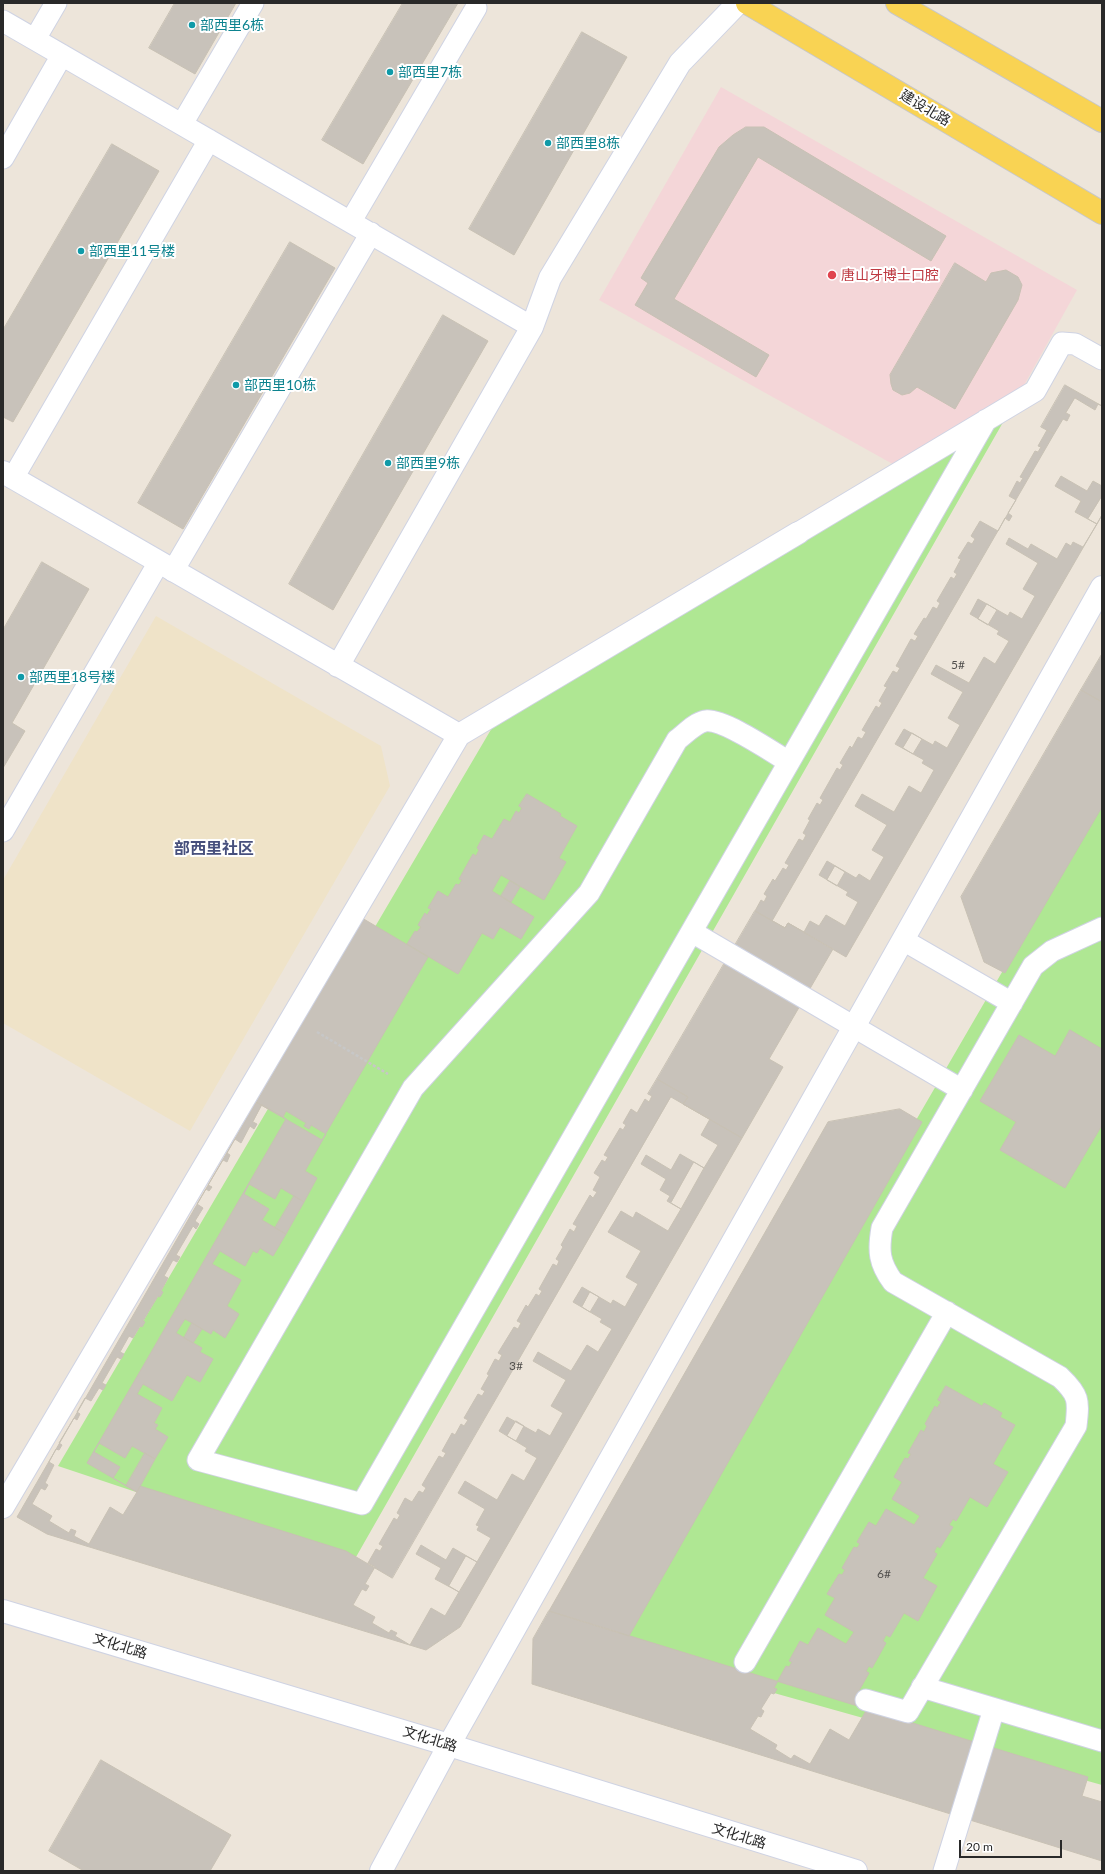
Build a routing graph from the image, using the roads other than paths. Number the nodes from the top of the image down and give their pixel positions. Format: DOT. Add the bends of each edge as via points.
graph roads {
  1 [pos="56,3"];
  2 [pos="253,3"];
  3 [pos="738,3"];
  4 [pos="747,3"];
  5 [pos="898,3"];
  6 [pos="476,8"];
  7 [pos="3,21"];
  8 [pos="35,39"];
  9 [pos="62,55"];
  10 [pos="1102,121"];
  11 [pos="182,124"];
  12 [pos="209,140"];
  13 [pos="3,158"];
  14 [pos="1102,213"];
  15 [pos="351,222"];
  16 [pos="371,233"];
  17 [pos="532,327"];
  18 [pos="1102,360"];
  19 [pos="986,420"];
  20 [pos="8,475"];
  21 [pos="798,533"];
  22 [pos="166,567"];
  23 [pos="1102,587"];
  24 [pos="338,666"];
  25 [pos="459,735"];
  26 [pos="789,762"];
  27 [pos="3,831"];
  28 [pos="1102,928"];
  29 [pos="692,932"];
  30 [pos="903,940"];
  31 [pos="1012,1003"];
  32 [pos="855,1026"];
  33 [pos="962,1090"];
  34 [pos="947,1312"];
  35 [pos="3,1507"];
  36 [pos="3,1610"];
  37 [pos="746,1662"];
  38 [pos="922,1687"];
  39 [pos="866,1700"];
  40 [pos="994,1709"];
  41 [pos="1102,1741"];
  42 [pos="450,1745"];
  43 [pos="381,1871"];
  44 [pos="856,1871"];
  45 [pos="944,1871"];
  1 -- 8 [label="lane"];
  2 -- 11 [label="lane"];
  3 -- 17 [label="street" via="680,62 550,278"];
  4 -- 14 [label="main road, 建设北路"];
  5 -- 10 [label="main road"];
  6 -- 15 [label="lane"];
  7 -- 8 [label="lane"];
  8 -- 9 [label="lane"];
  9 -- 11 [label="lane"];
  9 -- 13 [label="lane"];
  11 -- 12 [label="lane"];
  12 -- 15 [label="lane"];
  12 -- 20 [label="lane"];
  15 -- 16 [label="lane"];
  16 -- 17 [label="lane"];
  16 -- 22 [label="lane"];
  17 -- 24 [label="street"];
  18 -- 19 [label="lane" via="1075,344 1062,343 1035,391"];
  19 -- 21 [label="lane"];
  19 -- 26 [label="lane"];
  20 -- 22 [label="street"];
  21 -- 25 [label="street"];
  22 -- 24 [label="street"];
  22 -- 27 [label="lane"];
  23 -- 30 [label="street"];
  24 -- 25 [label="street"];
  25 -- 35 [label="street"];
  26 -- 29 [label="lane"];
  26 -- 29 [label="lane" via="722,723 706,721 677,740 589,893 413,1088 198,1460 362,1504"];
  28 -- 31 [label="lane" via="1052,951 1033,966"];
  29 -- 32 [label="lane"];
  30 -- 31 [label="lane"];
  30 -- 32 [label="street"];
  31 -- 33 [label="lane"];
  32 -- 33 [label="lane"];
  32 -- 42 [label="street"];
  33 -- 34 [label="lane" via="882,1228 879,1248 884,1269 893,1282"];
  34 -- 37 [label="lane"];
  34 -- 38 [label="lane" via="1060,1377 1073,1390 1079,1406 1076,1426"];
  36 -- 42 [label="street, 文化北路"];
  38 -- 39 [label="lane" via="908,1712"];
  38 -- 40 [label="lane"];
  40 -- 41 [label="lane"];
  40 -- 45 [label="lane"];
  42 -- 43 [label="street"];
  42 -- 44 [label="street, 文化北路"];
}
